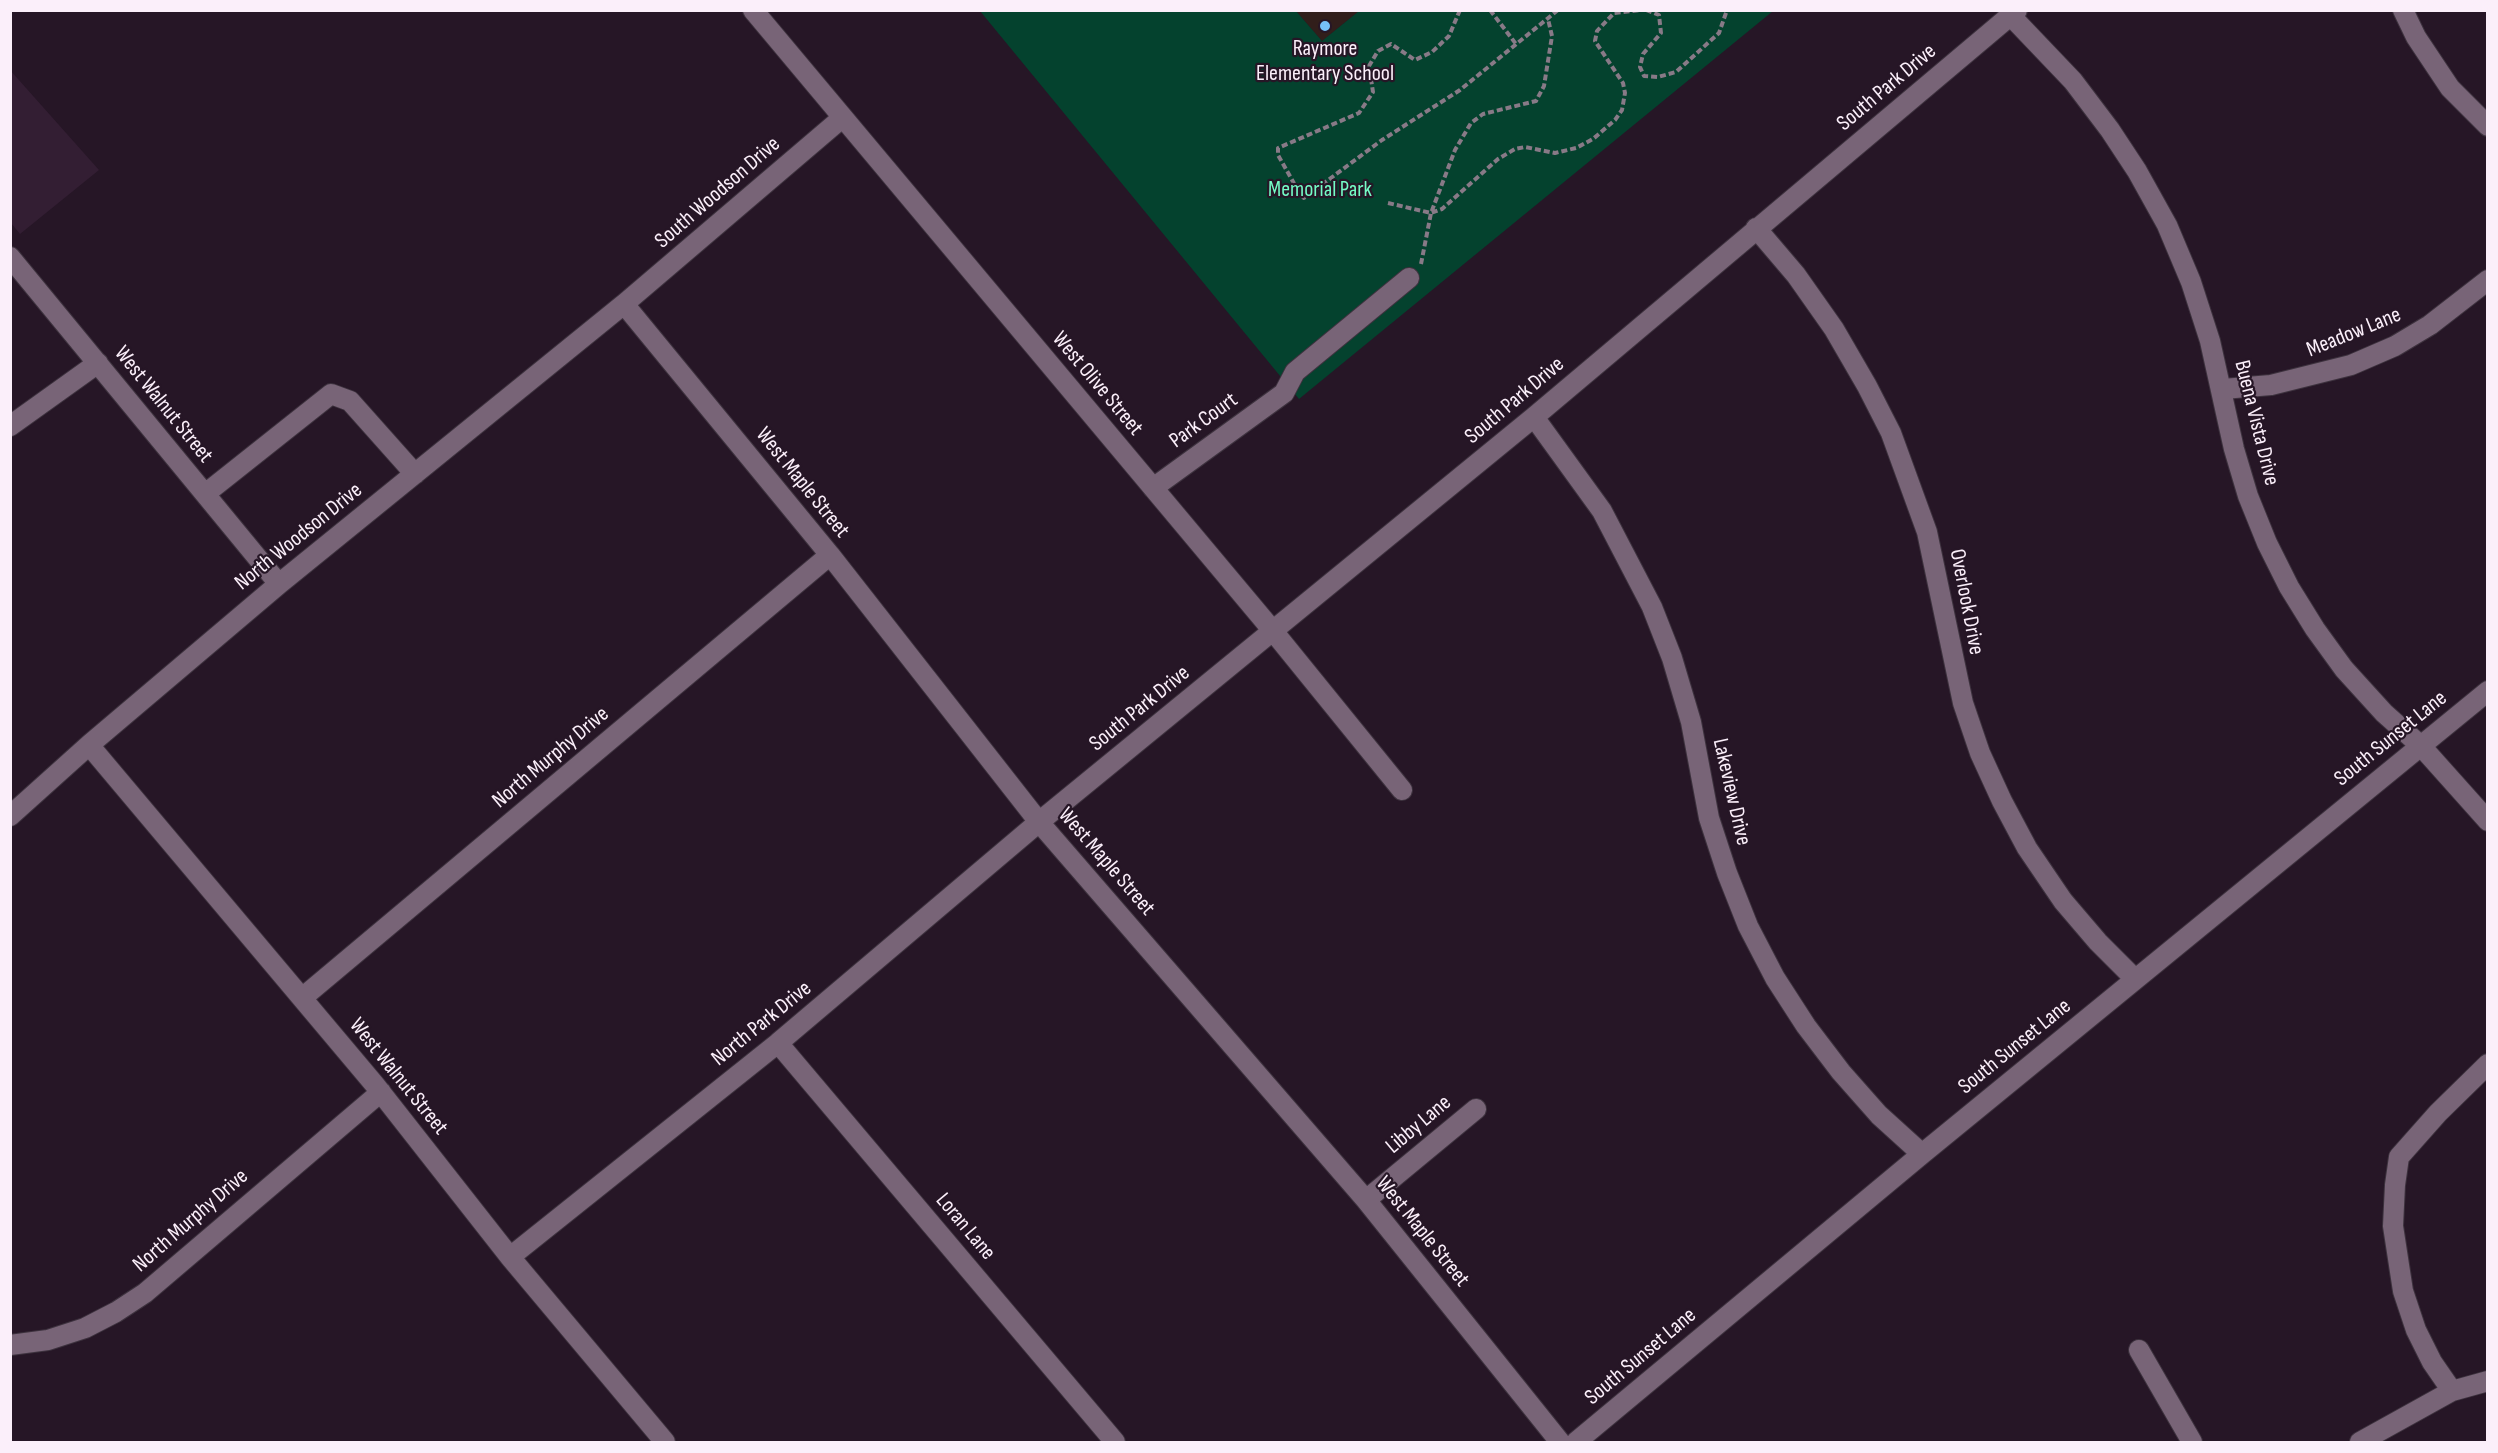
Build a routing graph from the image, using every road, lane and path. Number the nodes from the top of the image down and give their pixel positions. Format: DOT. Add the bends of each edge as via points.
graph roads {
  1 [pos="753,10"];
  2 [pos="1460,10"];
  3 [pos="1490,10"];
  4 [pos="1558,10"];
  5 [pos="1644,10"];
  6 [pos="1727,10"];
  7 [pos="2403,10"];
  8 [pos="2014,13"];
  9 [pos="1548,19"];
  10 [pos="1516,44"];
  11 [pos="842,118"];
  12 [pos="2487,126"];
  13 [pos="1388,203"];
  14 [pos="1431,213"];
  15 [pos="1756,228"];
  16 [pos="10,257"];
  17 [pos="1409,278"];
  18 [pos="2487,280"];
  19 [pos="624,304"];
  20 [pos="98,363"];
  21 [pos="2223,389"];
  22 [pos="1534,417"];
  23 [pos="10,426"];
  24 [pos="415,474"];
  25 [pos="1153,488"];
  26 [pos="205,494"];
  27 [pos="830,555"];
  28 [pos="279,584"];
  29 [pos="1273,632"];
  30 [pos="2487,691"];
  31 [pos="89,745"];
  32 [pos="2421,746"];
  33 [pos="1402,790"];
  34 [pos="10,816"];
  35 [pos="2487,821"];
  36 [pos="1039,822"];
  37 [pos="2135,980"];
  38 [pos="302,998"];
  39 [pos="778,1043"];
  40 [pos="2487,1064"];
  41 [pos="381,1092"];
  42 [pos="1476,1109"];
  43 [pos="1922,1154"];
  44 [pos="1366,1200"];
  45 [pos="510,1257"];
  46 [pos="10,1345"];
  47 [pos="2139,1350"];
  48 [pos="2487,1381"];
  49 [pos="2452,1391"];
  50 [pos="665,1443"];
  51 [pos="1115,1443"];
  52 [pos="1560,1443"];
  53 [pos="1576,1443"];
  54 [pos="2192,1443"];
  55 [pos="2360,1443"];
  1 -- 11 [label="street, West Olive Street"];
  2 -- 10 [label="path" via="1449,36 1432,52 1415,60 1391,44 1378,51 1369,66 1372,92 1359,113 1278,148 1278,155 1304,198 1382,140 1460,90"];
  3 -- 10 [label="path"];
  4 -- 9 [label="path"];
  5 -- 6 [label="path" via="1659,15 1661,33 1643,54 1640,67 1644,76 1658,77 1676,72 1719,33"];
  5 -- 14 [label="path" via="1614,13 1597,31 1595,41 1623,83 1622,110 1615,120 1575,148 1555,153 1515,149 1498,159 1442,209"];
  7 -- 12 [label="street" via="2450,88"];
  8 -- 15 [label="street, South Park Drive"];
  8 -- 21 [label="street, Buena Vista Drive" via="2073,81 2137,171 2167,225 2191,282"];
  9 -- 10 [label="path"];
  9 -- 14 [label="path" via="1552,36 1544,86 1536,101 1483,114 1471,123 1455,150"];
  11 -- 19 [label="street, South Woodson Drive"];
  11 -- 25 [label="street, West Olive Street"];
  13 -- 14 [label="path"];
  14 -- 17 [label="path" via="1419,278"];
  15 -- 22 [label="street, South Park Drive"];
  15 -- 37 [label="street, Overlook Drive" via="1834,329 1890,433 1927,532 1963,703 2002,801 2027,848 2063,901"];
  16 -- 20 [label="street, West Walnut Street"];
  17 -- 25 [label="street, Park Court" via="1295,372 1284,393"];
  18 -- 21 [label="street, Meadow Lane" via="2430,325 2395,346 2350,365 2271,385"];
  19 -- 24 [label="street, North Woodson Drive"];
  19 -- 27 [label="street, West Maple Street"];
  20 -- 23 [label="street"];
  20 -- 26 [label="street, West Walnut Street"];
  21 -- 32 [label="street, Buena Vista Drive" via="2248,496 2289,587 2344,669"];
  22 -- 29 [label="street, South Park Drive"];
  22 -- 43 [label="street, Lakeview Drive" via="1602,511 1652,607 1691,722 1709,818 1727,873 1775,978 1840,1072"];
  24 -- 26 [label="street" via="350,401 331,394"];
  24 -- 28 [label="street, North Woodson Drive"];
  25 -- 29 [label="street, West Olive Street"];
  26 -- 28 [label="street, West Walnut Street"];
  27 -- 36 [label="street, West Maple Street"];
  27 -- 38 [label="street, North Murphy Drive"];
  28 -- 31 [label="street, North Woodson Drive"];
  29 -- 33 [label="street, West Olive Street"];
  29 -- 36 [label="street, South Park Drive"];
  30 -- 32 [label="street, South Sunset Lane"];
  31 -- 34 [label="street, North Woodson Drive"];
  31 -- 38 [label="street, West Walnut Street"];
  32 -- 35 [label="street, Buena Vista Drive"];
  32 -- 37 [label="street, South Sunset Lane"];
  36 -- 39 [label="street, North Park Drive"];
  36 -- 44 [label="street, West Maple Street"];
  37 -- 43 [label="street, South Sunset Lane"];
  38 -- 41 [label="street, West Walnut Street"];
  39 -- 45 [label="street, North Park Drive"];
  39 -- 51 [label="street, Loran Lane"];
  40 -- 49 [label="street" via="2399,1157 2395,1185 2393,1226 2403,1291 2416,1330"];
  41 -- 45 [label="street, West Walnut Street"];
  41 -- 46 [label="street, North Murphy Drive" via="145,1293 85,1328 48,1340"];
  42 -- 44 [label="street, Libby Lane"];
  43 -- 53 [label="street, South Sunset Lane"];
  44 -- 52 [label="street, West Maple Street"];
  45 -- 50 [label="street, West Walnut Street"];
  47 -- 54 [label="street"];
  48 -- 49 [label="street"];
  49 -- 55 [label="street"];
}
